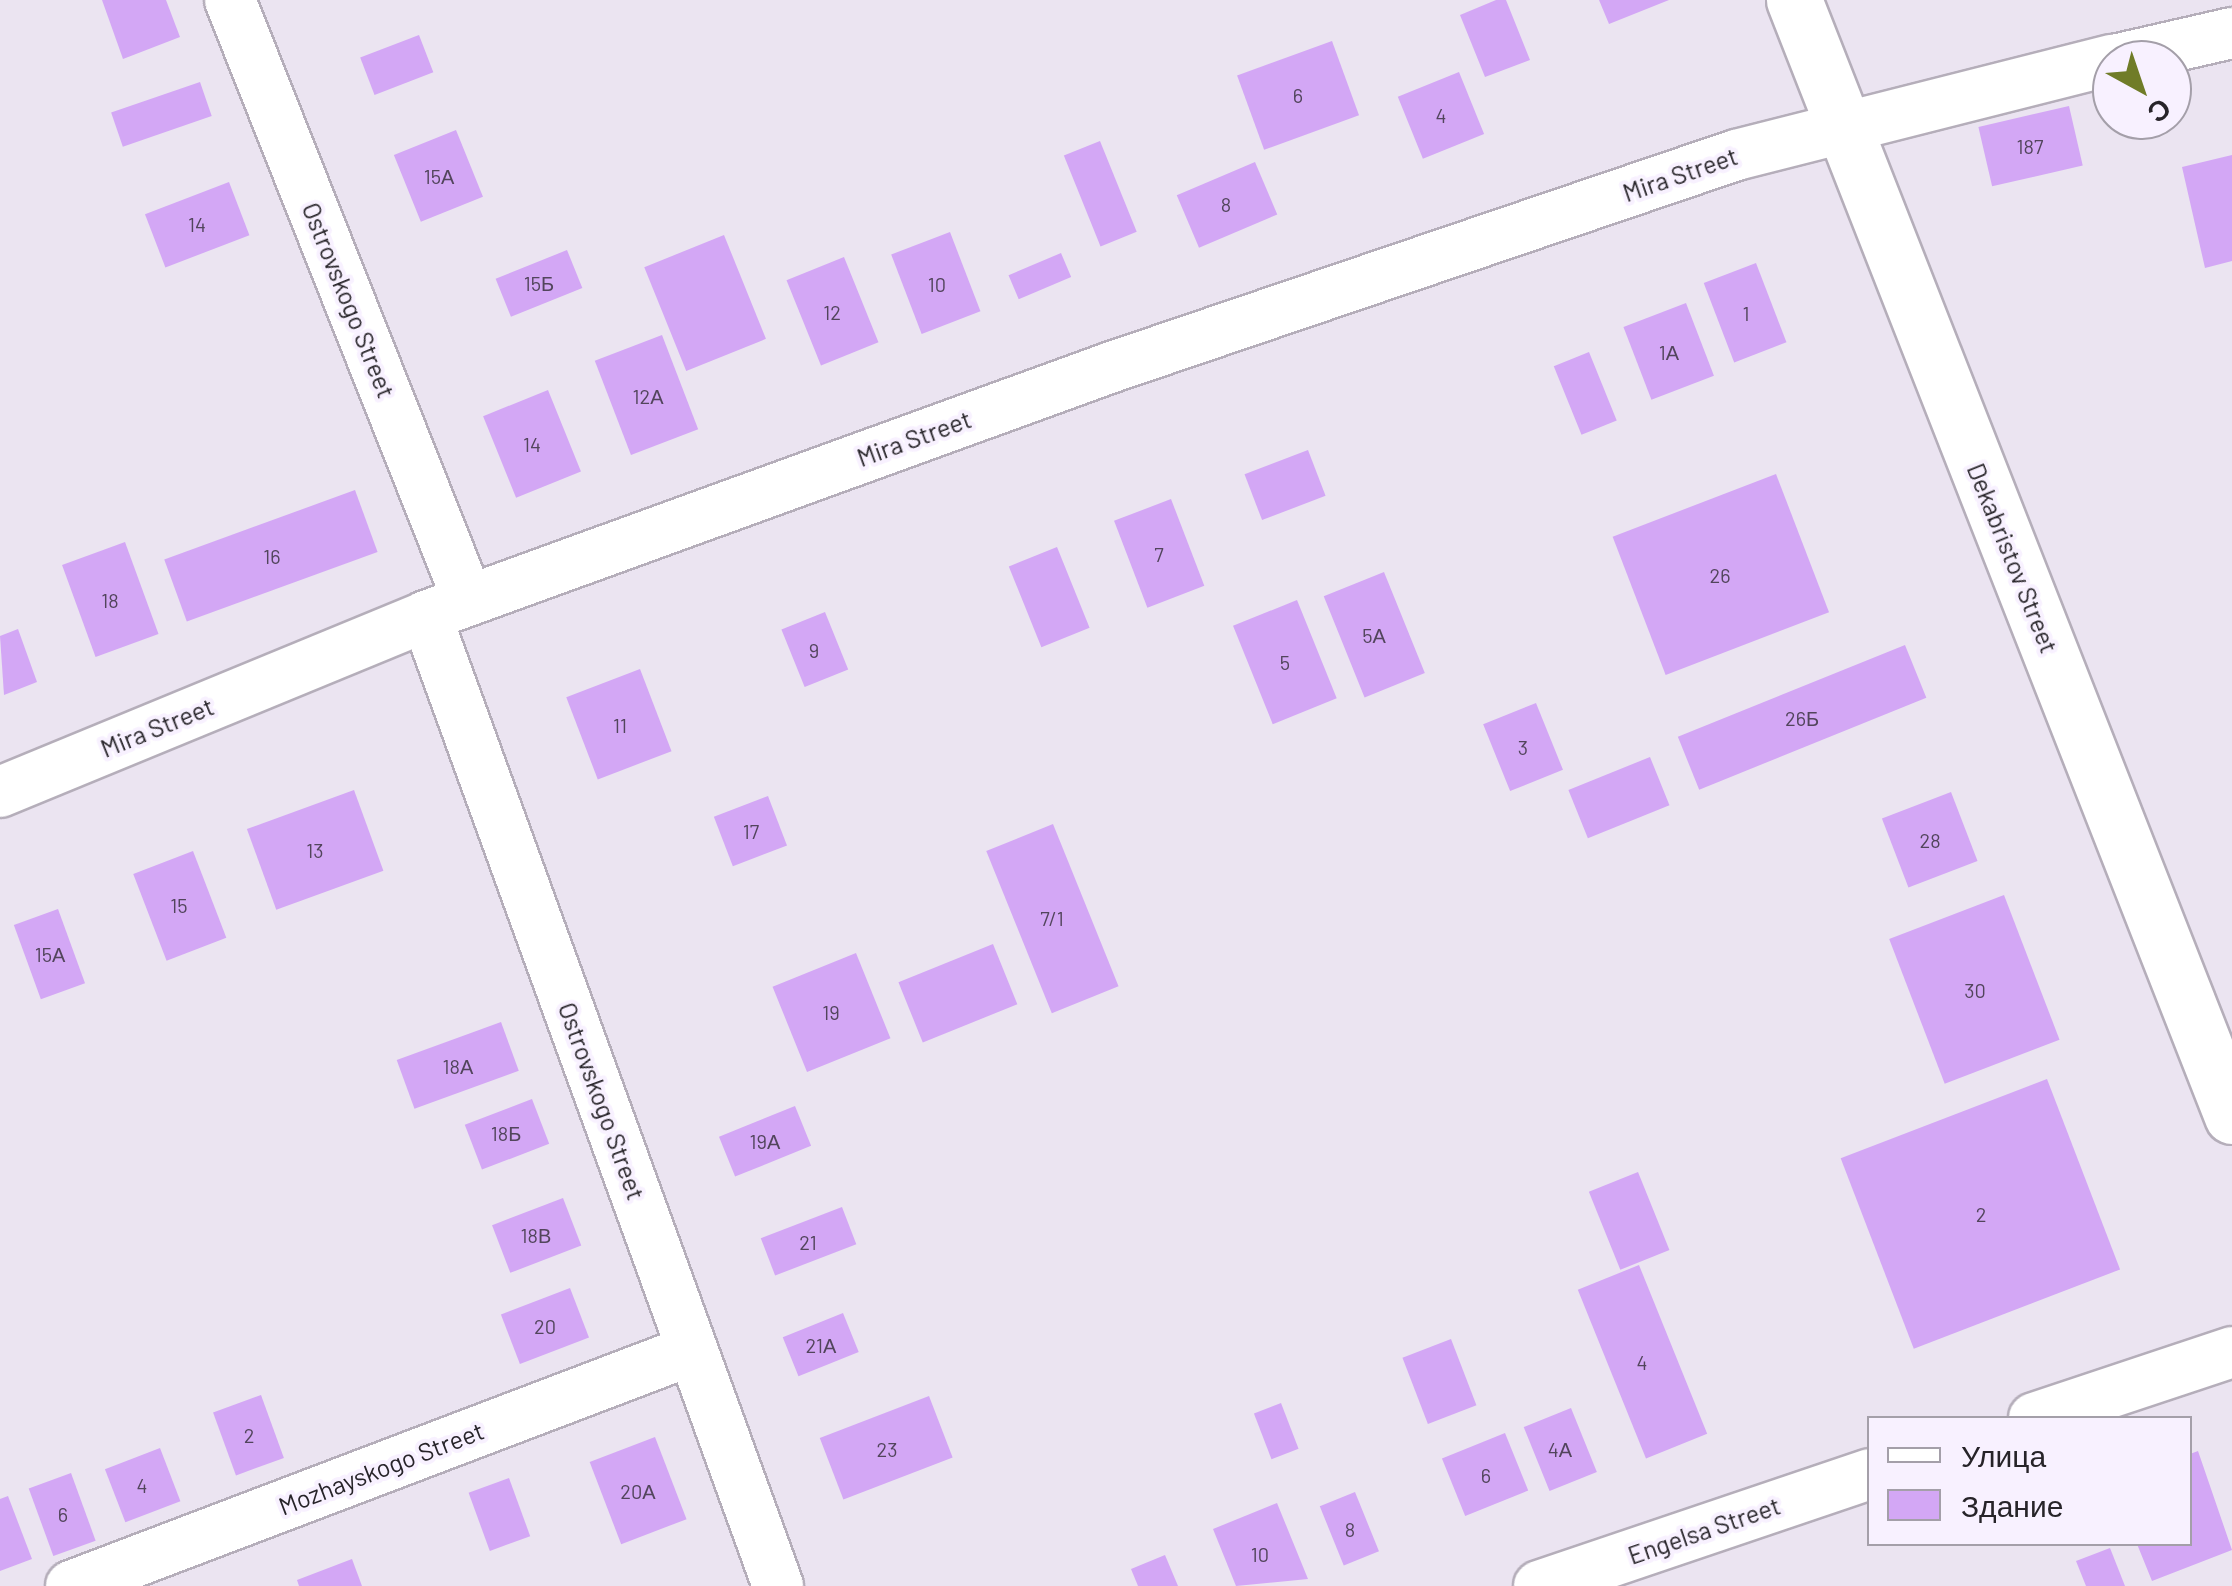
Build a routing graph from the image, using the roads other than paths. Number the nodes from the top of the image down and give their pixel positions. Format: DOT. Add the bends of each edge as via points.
graph roads {
  1 [pos="230,0"];
  2 [pos="1794,0"];
  3 [pos="2232,33"];
  4 [pos="2192,42"];
  5 [pos="2092,65"];
  6 [pos="1842,124"];
  7 [pos="446,608"];
  8 [pos="0,792"];
  9 [pos="2232,1116"];
  10 [pos="692,1350"];
  11 [pos="2232,1352"];
  12 [pos="2040,1416"];
  13 [pos="1867,1475"];
  14 [pos="1562,1582"];
  15 [pos="70,1586"];
  16 [pos="778,1586"];
  1 -- 7 [label="street, Ostrovskogo Street"];
  2 -- 6 [label="street, Dekabristov Street"];
  3 -- 4 [label="street, Mira Street"];
  5 -- 6 [label="street, Mira Street"];
  6 -- 7 [label="street, Mira Street" via="1112,366"];
  6 -- 9 [label="street, Dekabristov Street"];
  7 -- 8 [label="street, Mira Street"];
  7 -- 10 [label="street, Ostrovskogo Street"];
  10 -- 15 [label="street, Mozhayskogo Street"];
  10 -- 16 [label="street, Ostrovskogo Street"];
  11 -- 12 [label="street"];
  13 -- 14 [label="street, Engelsa Street"];
}
